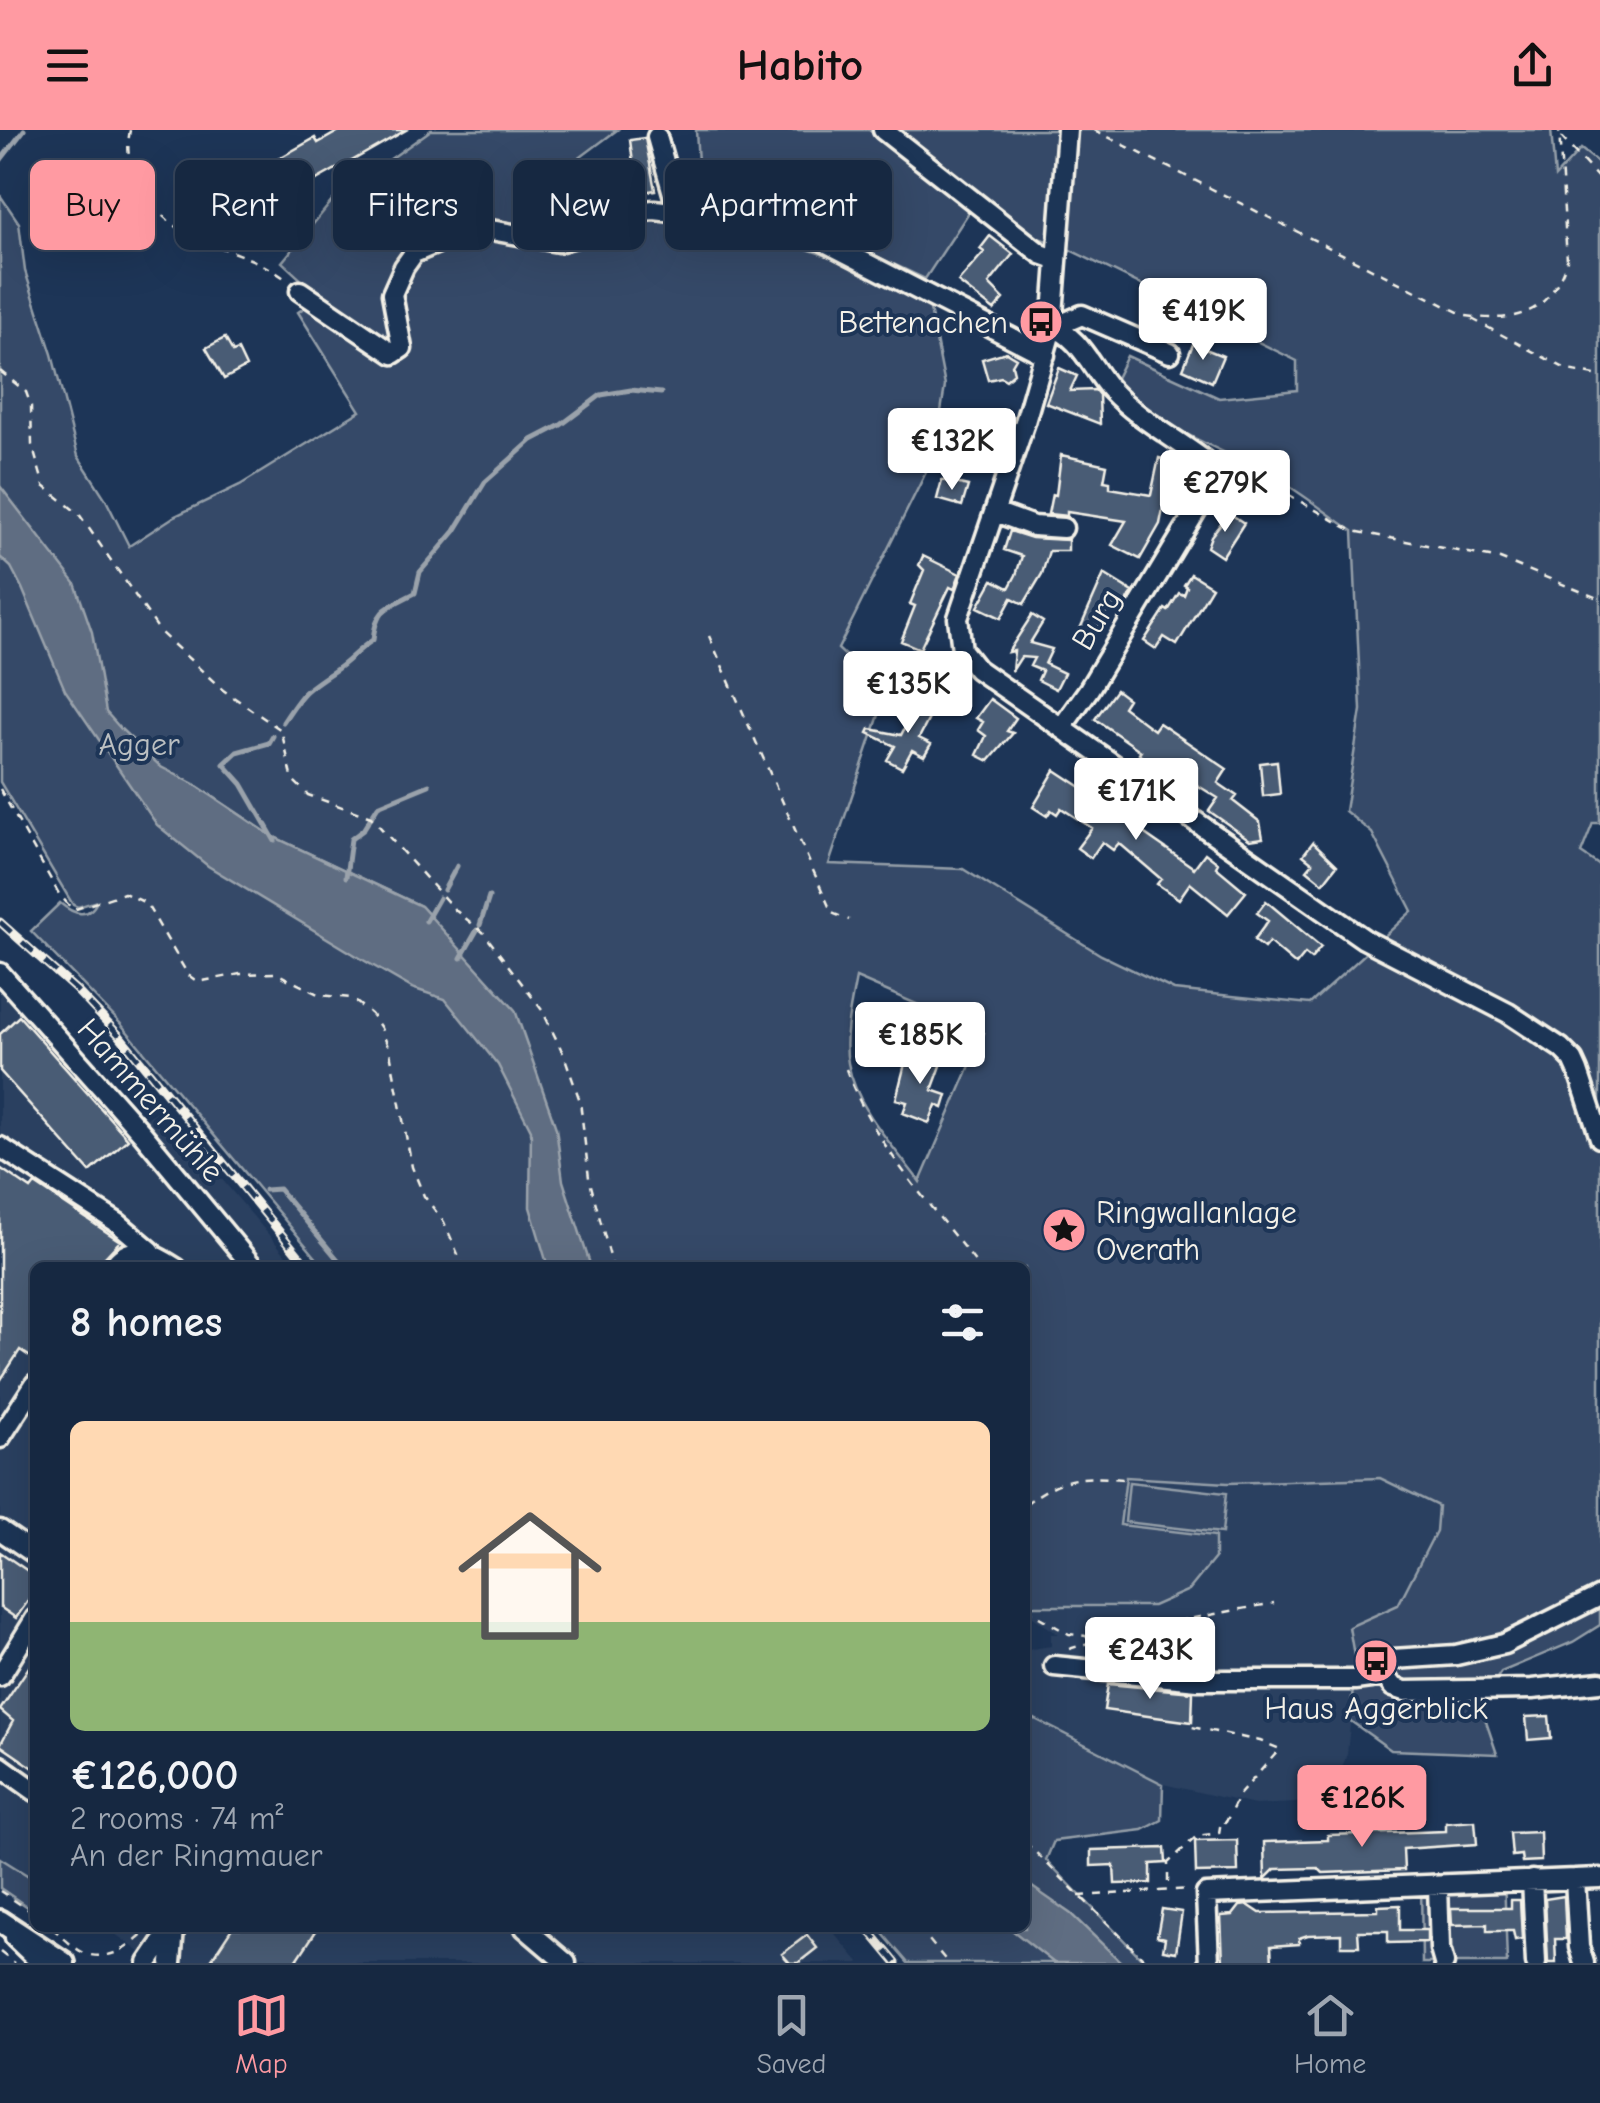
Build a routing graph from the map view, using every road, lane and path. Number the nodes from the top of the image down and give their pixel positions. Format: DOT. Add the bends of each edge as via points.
graph roads {
  1 [pos="130,130"];
  2 [pos="883,130"];
  3 [pos="1067,130"];
  4 [pos="1094,130"];
  5 [pos="1558,130"];
  6 [pos="1560,136"];
  7 [pos="657,138"];
  8 [pos="665,165"];
  9 [pos="1600,180"];
  10 [pos="665,211"];
  11 [pos="841,250"];
  12 [pos="1055,259"];
  13 [pos="300,292"];
  14 [pos="1466,316"];
  15 [pos="1052,328"];
  16 [pos="1170,353"];
  17 [pos="1046,355"];
  18 [pos="0,372"];
  19 [pos="1600,376"];
  20 [pos="1213,467"];
  21 [pos="995,512"];
  22 [pos="1063,528"];
  23 [pos="1600,599"];
  24 [pos="709,636"];
  25 [pos="1062,727"];
  26 [pos="0,789"];
  27 [pos="848,920"];
  28 [pos="0,973"];
  29 [pos="846,1069"];
  30 [pos="1600,1138"];
  31 [pos="2,1153"];
  32 [pos="151,1252"];
  33 [pos="116,1262"];
  34 [pos="167,1262"];
  35 [pos="249,1262"];
  36 [pos="461,1262"];
  37 [pos="611,1262"];
  38 [pos="975,1262"];
  39 [pos="30,1392"];
  40 [pos="0,1438"];
  41 [pos="1123,1479"];
  42 [pos="1030,1500"];
  43 [pos="0,1530"];
  44 [pos="30,1551"];
  45 [pos="1600,1596"];
  46 [pos="1274,1603"];
  47 [pos="1030,1612"];
  48 [pos="30,1628"];
  49 [pos="1090,1641"];
  50 [pos="1084,1655"];
  51 [pos="1054,1666"];
  52 [pos="1600,1668"];
  53 [pos="0,1676"];
  54 [pos="1385,1676"];
  55 [pos="1593,1684"];
  56 [pos="1192,1727"];
  57 [pos="0,1766"];
  58 [pos="30,1787"];
  59 [pos="1030,1847"];
  60 [pos="1600,1878"];
  61 [pos="1575,1879"];
  62 [pos="1532,1880"];
  63 [pos="1168,1882"];
  64 [pos="1438,1885"];
  65 [pos="0,1890"];
  66 [pos="1206,1894"];
  67 [pos="1078,1896"];
  68 [pos="30,1911"];
  69 [pos="0,1923"];
  70 [pos="57,1932"];
  71 [pos="145,1932"];
  72 [pos="170,1932"];
  73 [pos="173,1932"];
  74 [pos="530,1932"];
  75 [pos="922,1932"];
  76 [pos="0,1952"];
  77 [pos="101,1956"];
  78 [pos="1589,1961"];
  79 [pos="14,1963"];
  80 [pos="41,1963"];
  81 [pos="64,1963"];
  82 [pos="97,1963"];
  83 [pos="148,1963"];
  84 [pos="170,1963"];
  85 [pos="566,1963"];
  86 [pos="948,1963"];
  87 [pos="1148,1963"];
  88 [pos="1209,1963"];
  89 [pos="1444,1963"];
  90 [pos="1536,1963"];
  1 -- 13 [label="path" via="129,163 158,212 208,244 264,264"];
  2 -- 12 [label="street"];
  3 -- 12 [label="street"];
  4 -- 14 [label="path"];
  5 -- 6 [label="path"];
  6 -- 9 [label="path"];
  6 -- 14 [label="path" via="1567,260 1560,280 1533,311 1508,318"];
  7 -- 8 [label="street"];
  10 -- 13 [label="street" via="632,212 558,242 468,230 414,253 395,284 392,306 402,348 393,354"];
  11 -- 17 [label="street"];
  12 -- 15 [label="street"];
  14 -- 19 [label="path" via="1568,370"];
  15 -- 16 [label="street" via="1082,315"];
  15 -- 17 [label="street"];
  15 -- 20 [label="street" via="1070,336 1142,419"];
  17 -- 21 [label="street"];
  18 -- 37 [label="path" via="26,392 44,486 78,514 161,633 222,690 280,730 294,780 308,795 371,817 483,932 542,1010 580,1101 588,1178"];
  20 -- 23 [label="path" via="1247,473 1353,531 1500,560"];
  20 -- 25 [label="street, Burg" via="1205,496"];
  21 -- 22 [label="street" via="1032,526"];
  21 -- 25 [label="street" via="958,618 962,650 977,670"];
  24 -- 27 [label="path" via="832,912"];
  25 -- 30 [label="street" via="1364,940 1508,1013 1561,1048 1578,1071"];
  26 -- 36 [label="path" via="73,910 124,894 146,903 198,982 276,973 320,995 351,998 371,1014 390,1052 412,1167"];
  28 -- 35 [label="street, Hammermühle"];
  29 -- 38 [label="path" via="874,1130"];
  31 -- 32 [label="street" via="118,1223"];
  32 -- 33 [label="street" via="135,1250"];
  32 -- 34 [label="street"];
  39 -- 40 [label="street"];
  41 -- 42 [label="path" via="1070,1478"];
  43 -- 44 [label="street"];
  45 -- 54 [label="street" via="1504,1644 1393,1659"];
  46 -- 49 [label="path"];
  47 -- 49 [label="path"];
  48 -- 53 [label="street"];
  49 -- 50 [label="path" via="1068,1650"];
  51 -- 54 [label="street" via="1198,1680"];
  52 -- 55 [label="street"];
  54 -- 55 [label="street" via="1404,1691"];
  56 -- 63 [label="path" via="1280,1749 1221,1821 1220,1834 1197,1836 1168,1863"];
  57 -- 58 [label="street"];
  59 -- 67 [label="path"];
  60 -- 61 [label="street"];
  61 -- 62 [label="street"];
  61 -- 78 [label="street" via="1579,1946"];
  62 -- 64 [label="street"];
  62 -- 90 [label="street"];
  64 -- 66 [label="street"];
  64 -- 89 [label="street"];
  65 -- 68 [label="path"];
  66 -- 67 [label="path" via="1191,1888"];
  66 -- 88 [label="street"];
  67 -- 87 [label="path"];
  69 -- 80 [label="street"];
  69 -- 81 [label="main road"];
  70 -- 77 [label="path" via="84,1954"];
  71 -- 77 [label="path" via="121,1952"];
  72 -- 83 [label="street"];
  73 -- 84 [label="street"];
  74 -- 85 [label="street"];
  75 -- 86 [label="path"];
  76 -- 79 [label="path"];
  77 -- 82 [label="path"];
}
